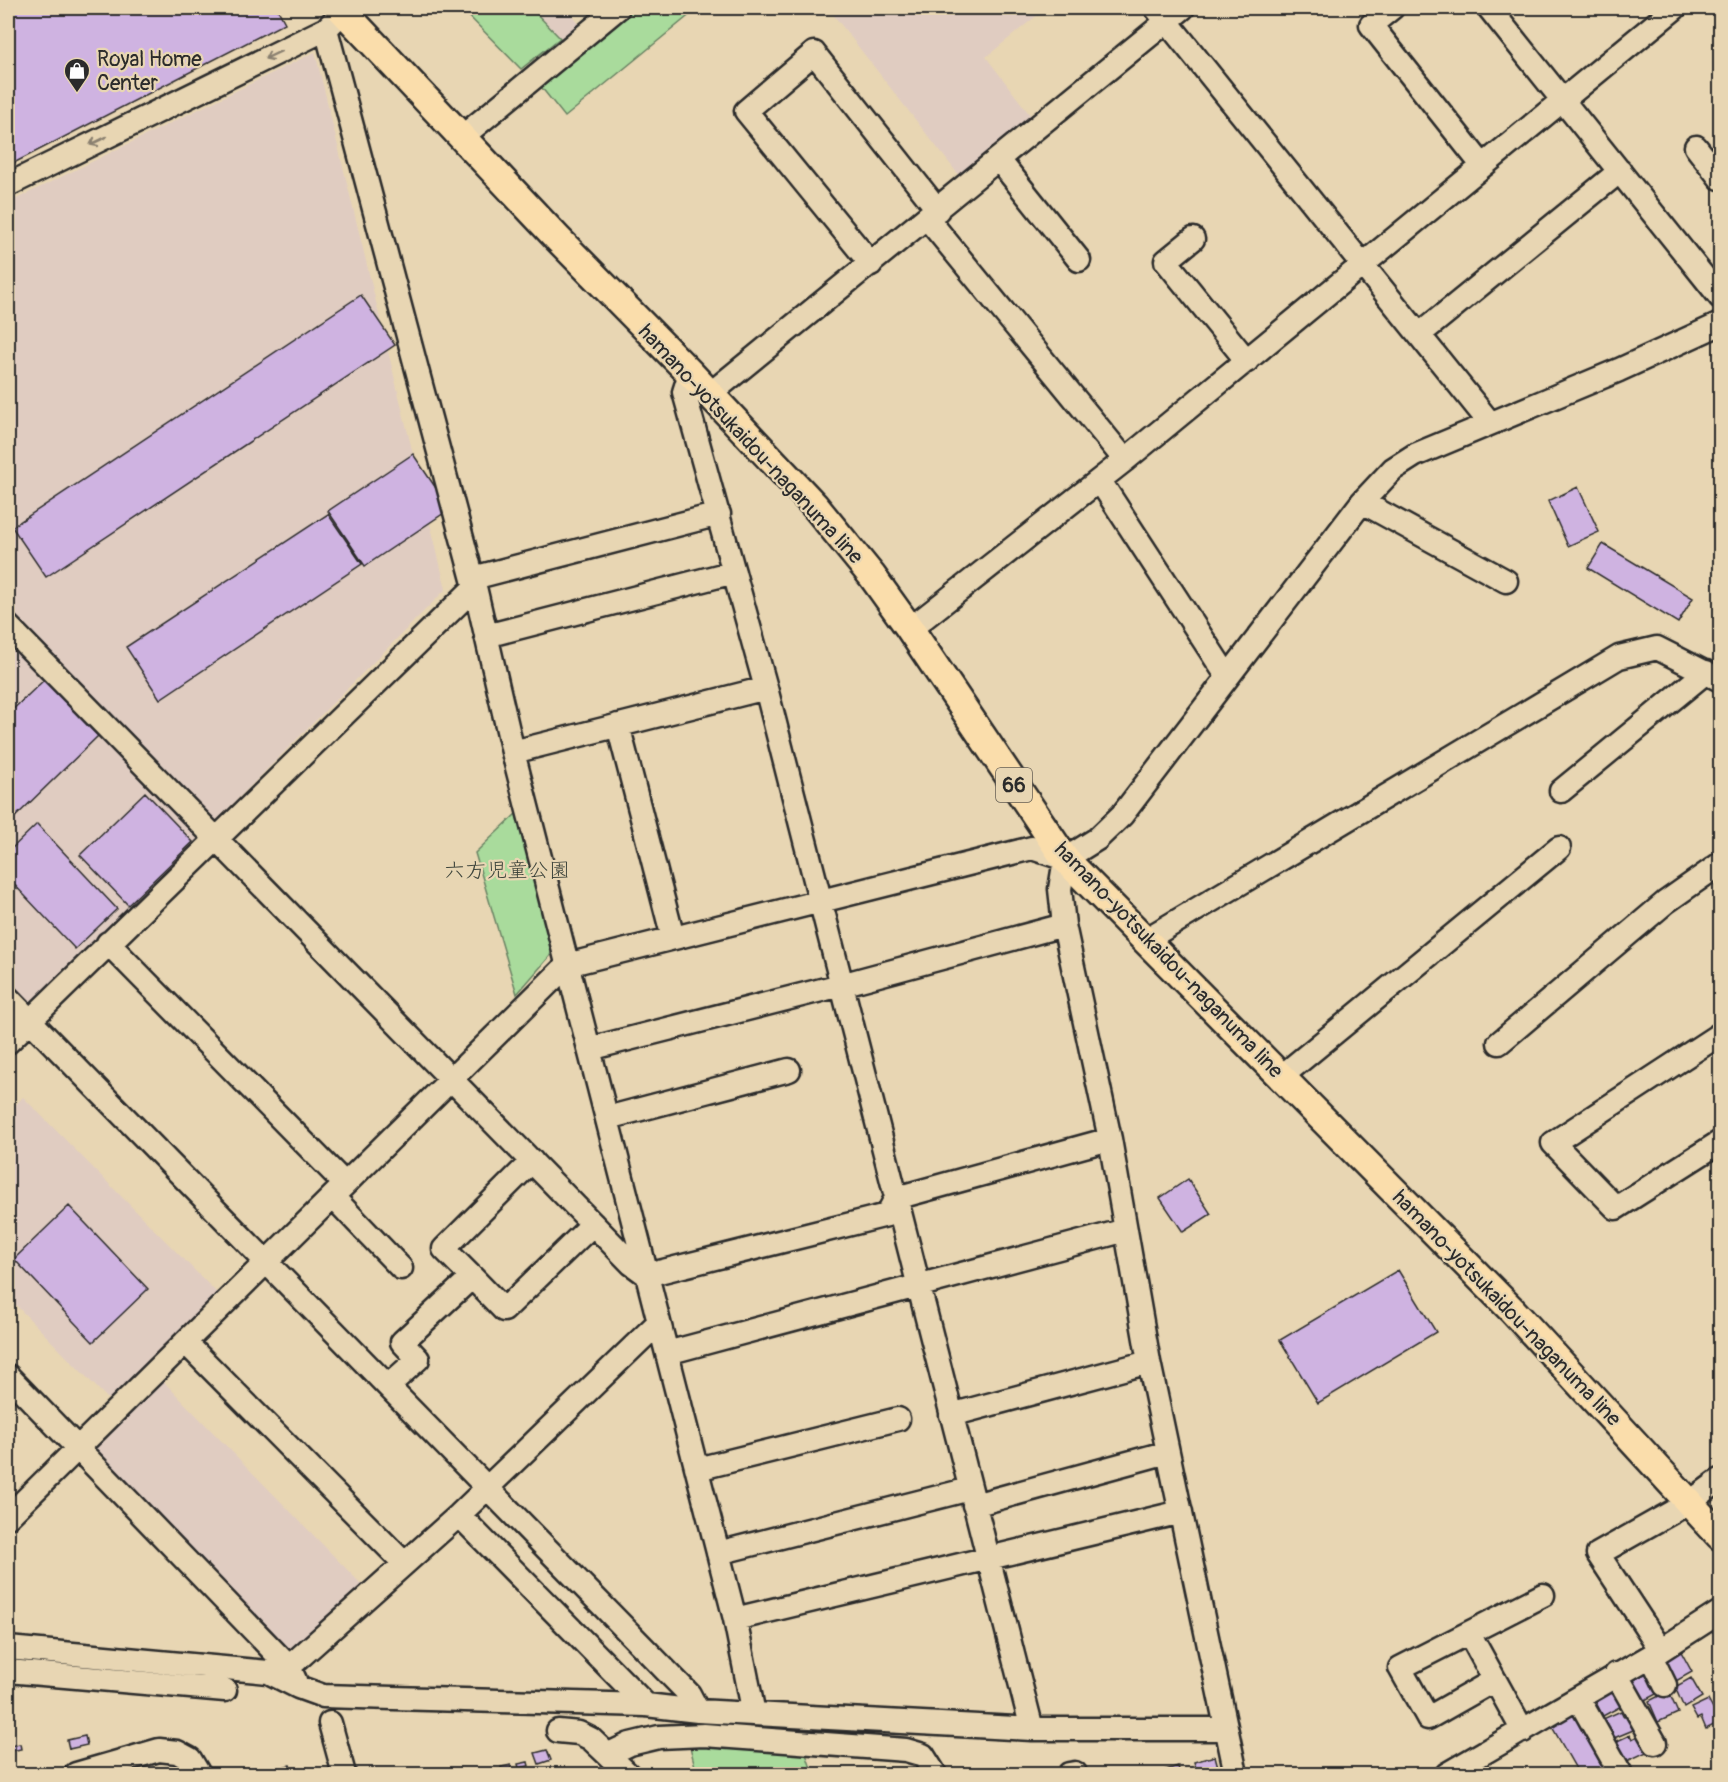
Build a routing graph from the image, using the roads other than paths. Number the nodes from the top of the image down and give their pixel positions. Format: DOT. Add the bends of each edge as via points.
graph roads {
  1 [pos="618,8"];
  2 [pos="1392,8"];
  3 [pos="1489,8"];
  4 [pos="1676,8"];
  5 [pos="1169,12"];
  6 [pos="336,16"];
  7 [pos="1562,99"];
  8 [pos="462,137"];
  9 [pos="1696,147"];
  10 [pos="999,160"];
  11 [pos="1482,165"];
  12 [pos="1620,171"];
  13 [pos="1720,178"];
  14 [pos="8,185"];
  15 [pos="932,214"];
  16 [pos="1193,239"];
  17 [pos="1079,260"];
  18 [pos="871,264"];
  19 [pos="1362,265"];
  20 [pos="1720,297"];
  21 [pos="1720,324"];
  22 [pos="1420,334"];
  23 [pos="1247,361"];
  24 [pos="690,373"];
  25 [pos="710,394"];
  26 [pos="1490,423"];
  27 [pos="1125,460"];
  28 [pos="1100,481"];
  29 [pos="1362,502"];
  30 [pos="719,514"];
  31 [pos="734,572"];
  32 [pos="1506,581"];
  33 [pos="474,582"];
  34 [pos="8,626"];
  35 [pos="910,629"];
  36 [pos="486,636"];
  37 [pos="1227,676"];
  38 [pos="1713,676"];
  39 [pos="766,688"];
  40 [pos="618,725"];
  41 [pos="513,752"];
  42 [pos="1561,791"];
  43 [pos="215,838"];
  44 [pos="1559,848"];
  45 [pos="1065,859"];
  46 [pos="1720,864"];
  47 [pos="820,901"];
  48 [pos="1064,925"];
  49 [pos="673,938"];
  50 [pos="1147,939"];
  51 [pos="108,943"];
  52 [pos="567,965"];
  53 [pos="841,985"];
  54 [pos="8,998"];
  55 [pos="29,1020"];
  56 [pos="1720,1034"];
  57 [pos="8,1042"];
  58 [pos="1499,1043"];
  59 [pos="589,1049"];
  60 [pos="789,1070"];
  61 [pos="1282,1076"];
  62 [pos="452,1080"];
  63 [pos="607,1118"];
  64 [pos="1110,1138"];
  65 [pos="1720,1142"];
  66 [pos="532,1161"];
  67 [pos="339,1191"];
  68 [pos="896,1198"];
  69 [pos="593,1224"];
  70 [pos="1126,1230"];
  71 [pos="266,1262"];
  72 [pos="401,1268"];
  73 [pos="647,1275"];
  74 [pos="472,1277"];
  75 [pos="919,1287"];
  76 [pos="659,1322"];
  77 [pos="185,1342"];
  78 [pos="667,1353"];
  79 [pos="1149,1362"];
  80 [pos="8,1377"];
  81 [pos="388,1386"];
  82 [pos="951,1415"];
  83 [pos="898,1419"];
  84 [pos="78,1448"];
  85 [pos="1168,1452"];
  86 [pos="697,1469"];
  87 [pos="1720,1480"];
  88 [pos="488,1488"];
  89 [pos="972,1497"];
  90 [pos="1690,1502"];
  91 [pos="1181,1512"];
  92 [pos="459,1515"];
  93 [pos="8,1517"];
  94 [pos="1720,1536"];
  95 [pos="718,1553"];
  96 [pos="988,1559"];
  97 [pos="404,1563"];
  98 [pos="1543,1595"];
  99 [pos="1720,1612"];
  100 [pos="735,1619"];
  101 [pos="1469,1633"];
  102 [pos="8,1648"];
  103 [pos="1656,1653"];
  104 [pos="8,1671"];
  105 [pos="1616,1674"];
  106 [pos="293,1677"];
  107 [pos="1495,1680"];
  108 [pos="1665,1685"];
  109 [pos="225,1690"];
  110 [pos="1578,1698"];
  111 [pos="646,1705"];
  112 [pos="698,1711"];
  113 [pos="754,1714"];
  114 [pos="330,1723"];
  115 [pos="1225,1729"];
  116 [pos="1032,1730"];
  117 [pos="558,1731"];
  118 [pos="1523,1731"];
  119 [pos="1655,1743"];
  120 [pos="609,1754"];
  121 [pos="76,1774"];
  122 [pos="199,1774"];
  123 [pos="344,1774"];
  124 [pos="628,1774"];
  125 [pos="935,1774"];
  126 [pos="1236,1774"];
  127 [pos="1446,1774"];
  128 [pos="1621,1774"];
  1 -- 8 [label="street"];
  2 -- 11 [label="street" via="1371,25"];
  3 -- 7 [label="street"];
  4 -- 7 [label="street"];
  5 -- 10 [label="street"];
  5 -- 19 [label="street"];
  6 -- 8 [label="main road, hamano-yotsukaidou-naganuma line / 66"];
  6 -- 14 [label="street, one-way"];
  6 -- 33 [label="street"];
  7 -- 11 [label="street"];
  7 -- 12 [label="street"];
  8 -- 24 [label="main road, hamano-yotsukaidou-naganuma line / 66"];
  9 -- 13 [label="street"];
  10 -- 15 [label="street"];
  10 -- 17 [label="street"];
  11 -- 19 [label="street"];
  12 -- 20 [label="street"];
  12 -- 22 [label="street"];
  15 -- 18 [label="street"];
  15 -- 18 [label="street" via="813,53 746,111"];
  15 -- 27 [label="street"];
  16 -- 23 [label="street" via="1166,261"];
  18 -- 25 [label="street"];
  19 -- 22 [label="street"];
  19 -- 23 [label="street"];
  21 -- 26 [label="street"];
  22 -- 26 [label="street"];
  23 -- 27 [label="street"];
  24 -- 25 [label="main road, hamano-yotsukaidou-naganuma line / 66"];
  24 -- 30 [label="street" via="684,392"];
  25 -- 35 [label="main road, hamano-yotsukaidou-naganuma line / 66" via="814,506"];
  26 -- 29 [label="street" via="1415,455 1393,470"];
  27 -- 28 [label="street"];
  28 -- 35 [label="street"];
  28 -- 37 [label="street"];
  29 -- 32 [label="street"];
  29 -- 37 [label="street"];
  30 -- 31 [label="street"];
  30 -- 33 [label="street"];
  31 -- 36 [label="street"];
  31 -- 39 [label="street"];
  33 -- 36 [label="street"];
  33 -- 43 [label="street"];
  34 -- 43 [label="street"];
  35 -- 45 [label="main road, hamano-yotsukaidou-naganuma line / 66"];
  36 -- 41 [label="street"];
  37 -- 45 [label="street" via="1122,815 1097,839"];
  38 -- 42 [label="street"];
  38 -- 50 [label="street" via="1657,648 1619,657"];
  39 -- 40 [label="street"];
  39 -- 47 [label="street"];
  40 -- 41 [label="street"];
  40 -- 49 [label="street"];
  41 -- 52 [label="street"];
  43 -- 51 [label="street"];
  43 -- 62 [label="street"];
  44 -- 61 [label="street"];
  45 -- 47 [label="street" via="1032,848"];
  45 -- 48 [label="street" via="1060,889"];
  45 -- 50 [label="main road, hamano-yotsukaidou-naganuma line / 66"];
  46 -- 58 [label="street" via="1666,902"];
  47 -- 49 [label="street"];
  47 -- 53 [label="street"];
  48 -- 53 [label="street"];
  48 -- 64 [label="street"];
  49 -- 52 [label="street"];
  50 -- 61 [label="main road, hamano-yotsukaidou-naganuma line / 66"];
  51 -- 55 [label="street"];
  51 -- 67 [label="street"];
  52 -- 59 [label="street"];
  52 -- 62 [label="street"];
  53 -- 59 [label="street"];
  53 -- 68 [label="street"];
  54 -- 55 [label="street"];
  55 -- 57 [label="street"];
  55 -- 71 [label="street"];
  56 -- 65 [label="street" via="1553,1143 1616,1208"];
  59 -- 63 [label="street"];
  60 -- 63 [label="street"];
  61 -- 90 [label="main road, hamano-yotsukaidou-naganuma line / 66" via="1512,1310"];
  62 -- 66 [label="street"];
  62 -- 67 [label="street"];
  63 -- 73 [label="street"];
  64 -- 68 [label="street"];
  64 -- 70 [label="street"];
  66 -- 69 [label="street"];
  66 -- 74 [label="street" via="444,1249"];
  67 -- 71 [label="street"];
  67 -- 72 [label="street"];
  68 -- 73 [label="street" via="887,1215"];
  68 -- 75 [label="street"];
  69 -- 73 [label="street"];
  69 -- 74 [label="street" via="504,1310"];
  70 -- 75 [label="street"];
  70 -- 79 [label="street"];
  71 -- 77 [label="street"];
  71 -- 81 [label="street"];
  73 -- 76 [label="street"];
  74 -- 81 [label="street" via="402,1342 418,1359"];
  75 -- 78 [label="street"];
  75 -- 82 [label="street"];
  76 -- 78 [label="street"];
  76 -- 88 [label="street"];
  77 -- 84 [label="street"];
  77 -- 97 [label="street"];
  78 -- 86 [label="street"];
  79 -- 82 [label="street"];
  79 -- 85 [label="street"];
  80 -- 84 [label="street"];
  81 -- 88 [label="street"];
  82 -- 89 [label="street"];
  83 -- 86 [label="street"];
  84 -- 93 [label="street"];
  84 -- 106 [label="street"];
  85 -- 89 [label="street"];
  85 -- 91 [label="street"];
  86 -- 95 [label="street"];
  87 -- 90 [label="street"];
  88 -- 92 [label="street"];
  88 -- 112 [label="street" via="689,1694"];
  89 -- 95 [label="street"];
  89 -- 96 [label="street"];
  90 -- 94 [label="main road, hamano-yotsukaidou-naganuma line / 66"];
  90 -- 103 [label="street" via="1598,1554"];
  91 -- 96 [label="street"];
  91 -- 115 [label="street"];
  92 -- 97 [label="street"];
  92 -- 111 [label="street"];
  95 -- 100 [label="street"];
  96 -- 100 [label="street"];
  96 -- 116 [label="street"];
  97 -- 106 [label="street"];
  98 -- 101 [label="street"];
  99 -- 103 [label="street"];
  100 -- 113 [label="street"];
  101 -- 107 [label="street"];
  101 -- 107 [label="street" via="1400,1668 1428,1718"];
  102 -- 106 [label="street"];
  103 -- 105 [label="street"];
  103 -- 108 [label="street"];
  104 -- 109 [label="street"];
  105 -- 110 [label="street"];
  105 -- 119 [label="street"];
  106 -- 111 [label="street" via="323,1696"];
  107 -- 118 [label="street"];
  110 -- 118 [label="street"];
  110 -- 128 [label="street"];
  111 -- 112 [label="street"];
  112 -- 113 [label="street"];
  113 -- 116 [label="street"];
  114 -- 123 [label="street"];
  115 -- 116 [label="street"];
  115 -- 126 [label="street"];
  117 -- 120 [label="street" via="579,1733"];
  118 -- 127 [label="street"];
  120 -- 124 [label="street"];
  120 -- 125 [label="street" via="659,1737 704,1735 906,1750 923,1755"];
  121 -- 122 [label="street" via="159,1750 177,1752 190,1759"];
}
